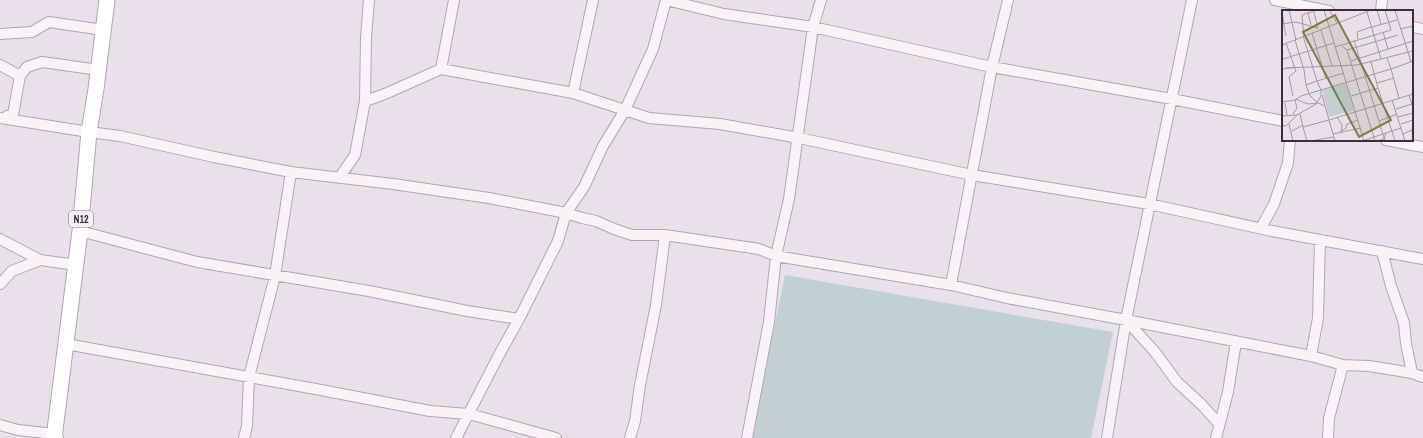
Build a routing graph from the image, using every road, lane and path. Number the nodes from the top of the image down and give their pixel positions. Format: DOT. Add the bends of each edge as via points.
graph roads {
  1 [pos="107,0"];
  2 [pos="369,0"];
  3 [pos="454,0"];
  4 [pos="593,0"];
  5 [pos="666,0"];
  6 [pos="821,0"];
  7 [pos="1008,0"];
  8 [pos="1192,0"];
  9 [pos="1275,0"];
  10 [pos="1382,0"];
  11 [pos="1324,10"];
  12 [pos="1381,10"];
  13 [pos="813,27"];
  14 [pos="1413,27"];
  15 [pos="1423,29"];
  16 [pos="104,30"];
  17 [pos="0,34"];
  18 [pos="0,65"];
  19 [pos="992,67"];
  20 [pos="441,69"];
  21 [pos="99,70"];
  22 [pos="20,76"];
  23 [pos="573,93"];
  24 [pos="1172,99"];
  25 [pos="365,100"];
  26 [pos="625,110"];
  27 [pos="0,111"];
  28 [pos="0,118"];
  29 [pos="12,120"];
  30 [pos="1282,121"];
  31 [pos="89,132"];
  32 [pos="799,138"];
  33 [pos="1290,141"];
  34 [pos="1391,141"];
  35 [pos="1423,147"];
  36 [pos="291,172"];
  37 [pos="972,175"];
  38 [pos="339,178"];
  39 [pos="1149,204"];
  40 [pos="566,213"];
  41 [pos="1261,228"];
  42 [pos="80,231"];
  43 [pos="664,235"];
  44 [pos="0,239"];
  45 [pos="1320,240"];
  46 [pos="1382,251"];
  47 [pos="776,256"];
  48 [pos="1423,259"];
  49 [pos="40,260"];
  50 [pos="76,266"];
  51 [pos="276,276"];
  52 [pos="0,284"];
  53 [pos="950,285"];
  54 [pos="519,319"];
  55 [pos="1126,320"];
  56 [pos="1236,342"];
  57 [pos="66,344"];
  58 [pos="1311,356"];
  59 [pos="1343,365"];
  60 [pos="1412,373"];
  61 [pos="249,377"];
  62 [pos="1423,377"];
  63 [pos="469,414"];
  64 [pos="1219,424"];
  65 [pos="0,425"];
  66 [pos="56,437"];
  67 [pos="244,438"];
  68 [pos="456,438"];
  69 [pos="556,438"];
  70 [pos="630,438"];
  71 [pos="747,438"];
  72 [pos="1107,438"];
  73 [pos="1216,438"];
  74 [pos="1328,438"];
  1 -- 16 [label="main road, N12"];
  2 -- 25 [label="street"];
  3 -- 20 [label="street"];
  4 -- 23 [label="street"];
  5 -- 13 [label="street" via="724,14"];
  5 -- 26 [label="street" via="653,49"];
  6 -- 13 [label="street"];
  7 -- 19 [label="street"];
  8 -- 24 [label="street"];
  9 -- 11 [label="street"];
  10 -- 12 [label="street"];
  13 -- 19 [label="street"];
  13 -- 32 [label="street"];
  14 -- 15 [label="street"];
  16 -- 17 [label="street" via="49,22 32,32"];
  16 -- 21 [label="main road, N12"];
  18 -- 22 [label="street"];
  19 -- 24 [label="street"];
  19 -- 37 [label="street"];
  20 -- 23 [label="street"];
  20 -- 25 [label="street" via="391,92"];
  21 -- 22 [label="street" via="42,62 27,67"];
  21 -- 31 [label="main road, N12"];
  22 -- 29 [label="street"];
  23 -- 26 [label="street"];
  24 -- 30 [label="street"];
  24 -- 39 [label="street"];
  25 -- 38 [label="street" via="355,155"];
  26 -- 32 [label="street" via="649,118 720,124"];
  26 -- 40 [label="street" via="603,146 584,187"];
  27 -- 29 [label="street"];
  28 -- 29 [label="street"];
  29 -- 31 [label="street"];
  31 -- 36 [label="street" via="120,136"];
  31 -- 42 [label="main road, N12"];
  32 -- 37 [label="street"];
  32 -- 47 [label="street"];
  33 -- 41 [label="street" via="1288,163 1274,204"];
  34 -- 35 [label="street"];
  36 -- 38 [label="street"];
  36 -- 51 [label="street"];
  37 -- 39 [label="street"];
  37 -- 53 [label="street"];
  38 -- 40 [label="street" via="489,198"];
  39 -- 41 [label="street"];
  39 -- 55 [label="street"];
  40 -- 43 [label="street" via="632,235"];
  40 -- 54 [label="street" via="558,241"];
  41 -- 45 [label="street"];
  42 -- 50 [label="main road, N12"];
  42 -- 51 [label="street" via="197,262"];
  43 -- 47 [label="street" via="759,249"];
  43 -- 70 [label="street" via="656,305"];
  44 -- 49 [label="street"];
  45 -- 46 [label="street"];
  45 -- 58 [label="street" via="1318,318"];
  46 -- 48 [label="street"];
  46 -- 60 [label="street" via="1404,323"];
  47 -- 53 [label="street"];
  47 -- 71 [label="street" via="768,322"];
  49 -- 50 [label="street"];
  49 -- 52 [label="street" via="12,271"];
  50 -- 57 [label="main road, N12"];
  51 -- 54 [label="street"];
  51 -- 61 [label="street"];
  53 -- 55 [label="street"];
  54 -- 63 [label="street"];
  55 -- 56 [label="street"];
  55 -- 64 [label="street" via="1155,352 1177,382"];
  55 -- 72 [label="street"];
  56 -- 58 [label="street"];
  56 -- 64 [label="street" via="1228,392"];
  57 -- 61 [label="street"];
  57 -- 66 [label="main road, N12"];
  58 -- 59 [label="street"];
  59 -- 60 [label="street" via="1370,366"];
  59 -- 74 [label="street" via="1329,418"];
  60 -- 62 [label="street"];
  61 -- 63 [label="street" via="430,411"];
  61 -- 67 [label="street" via="247,426"];
  63 -- 68 [label="street"];
  63 -- 69 [label="street"];
  64 -- 73 [label="street"];
  65 -- 66 [label="street"];
}
